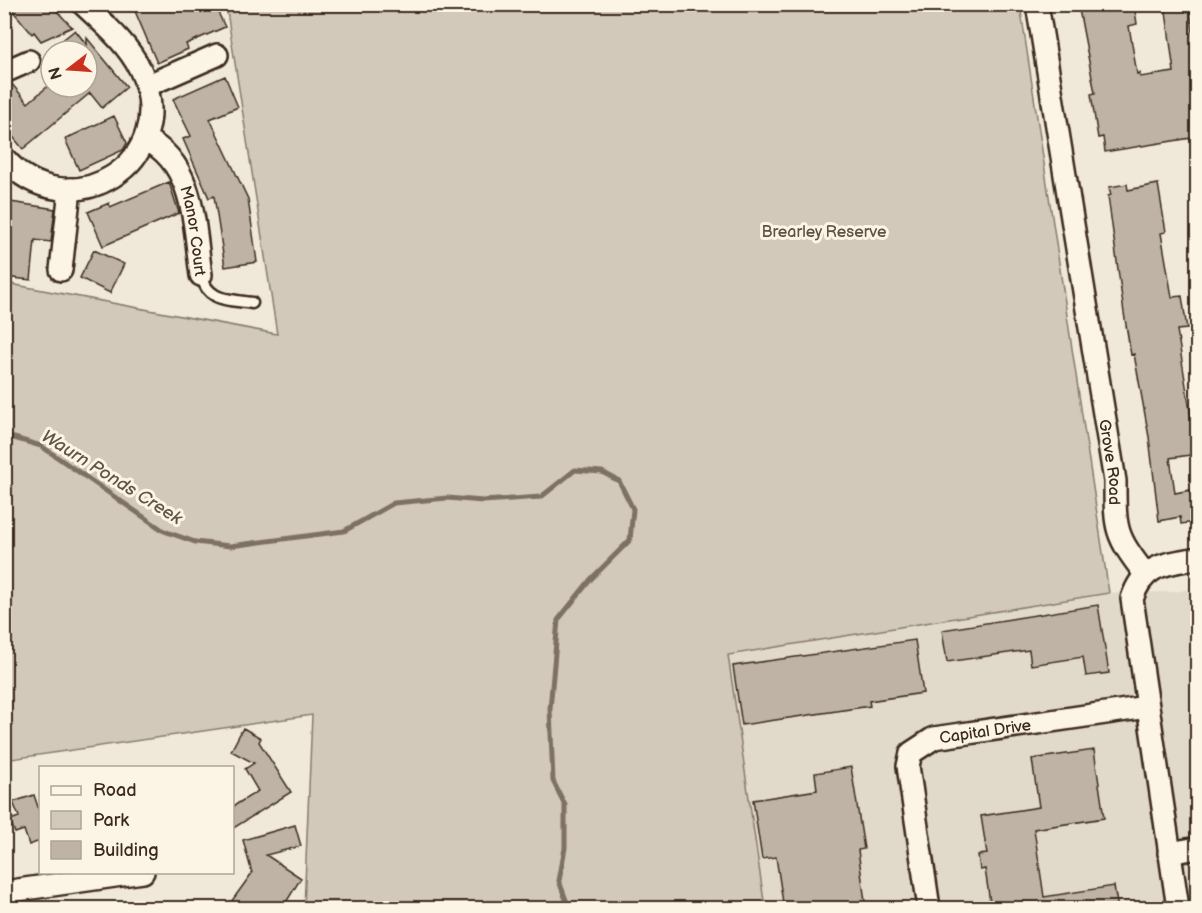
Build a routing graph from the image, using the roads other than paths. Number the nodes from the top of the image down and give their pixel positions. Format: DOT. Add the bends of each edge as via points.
graph roads {
  1 [pos="83,4"];
  2 [pos="1037,4"];
  3 [pos="217,55"];
  4 [pos="29,61"];
  5 [pos="4,72"];
  6 [pos="146,86"];
  7 [pos="146,140"];
  8 [pos="4,158"];
  9 [pos="70,189"];
  10 [pos="61,270"];
  11 [pos="201,274"];
  12 [pos="252,303"];
  13 [pos="1197,558"];
  14 [pos="1145,574"];
  15 [pos="1147,707"];
  16 [pos="1197,848"];
  17 [pos="1169,853"];
  18 [pos="136,874"];
  19 [pos="4,892"];
  20 [pos="929,909"];
  21 [pos="1178,909"];
  1 -- 6 [label="street" via="124,46"];
  2 -- 14 [label="street, Grove Road" via="1115,481 1115,527"];
  3 -- 6 [label="street"];
  4 -- 5 [label="street"];
  6 -- 7 [label="street" via="150,113"];
  7 -- 9 [label="street" via="122,169 97,183"];
  7 -- 11 [label="street, Manor Court" via="168,153 183,179"];
  8 -- 9 [label="street" via="27,178 48,187"];
  9 -- 10 [label="street"];
  11 -- 12 [label="lane, Manor Court" via="212,294"];
  13 -- 14 [label="street" via="1160,564"];
  14 -- 15 [label="street" via="1136,584 1132,599"];
  15 -- 17 [label="street"];
  15 -- 20 [label="street, Capital Drive" via="934,738 911,753 908,766"];
  16 -- 17 [label="street"];
  17 -- 21 [label="street"];
  18 -- 19 [label="street"];
}
